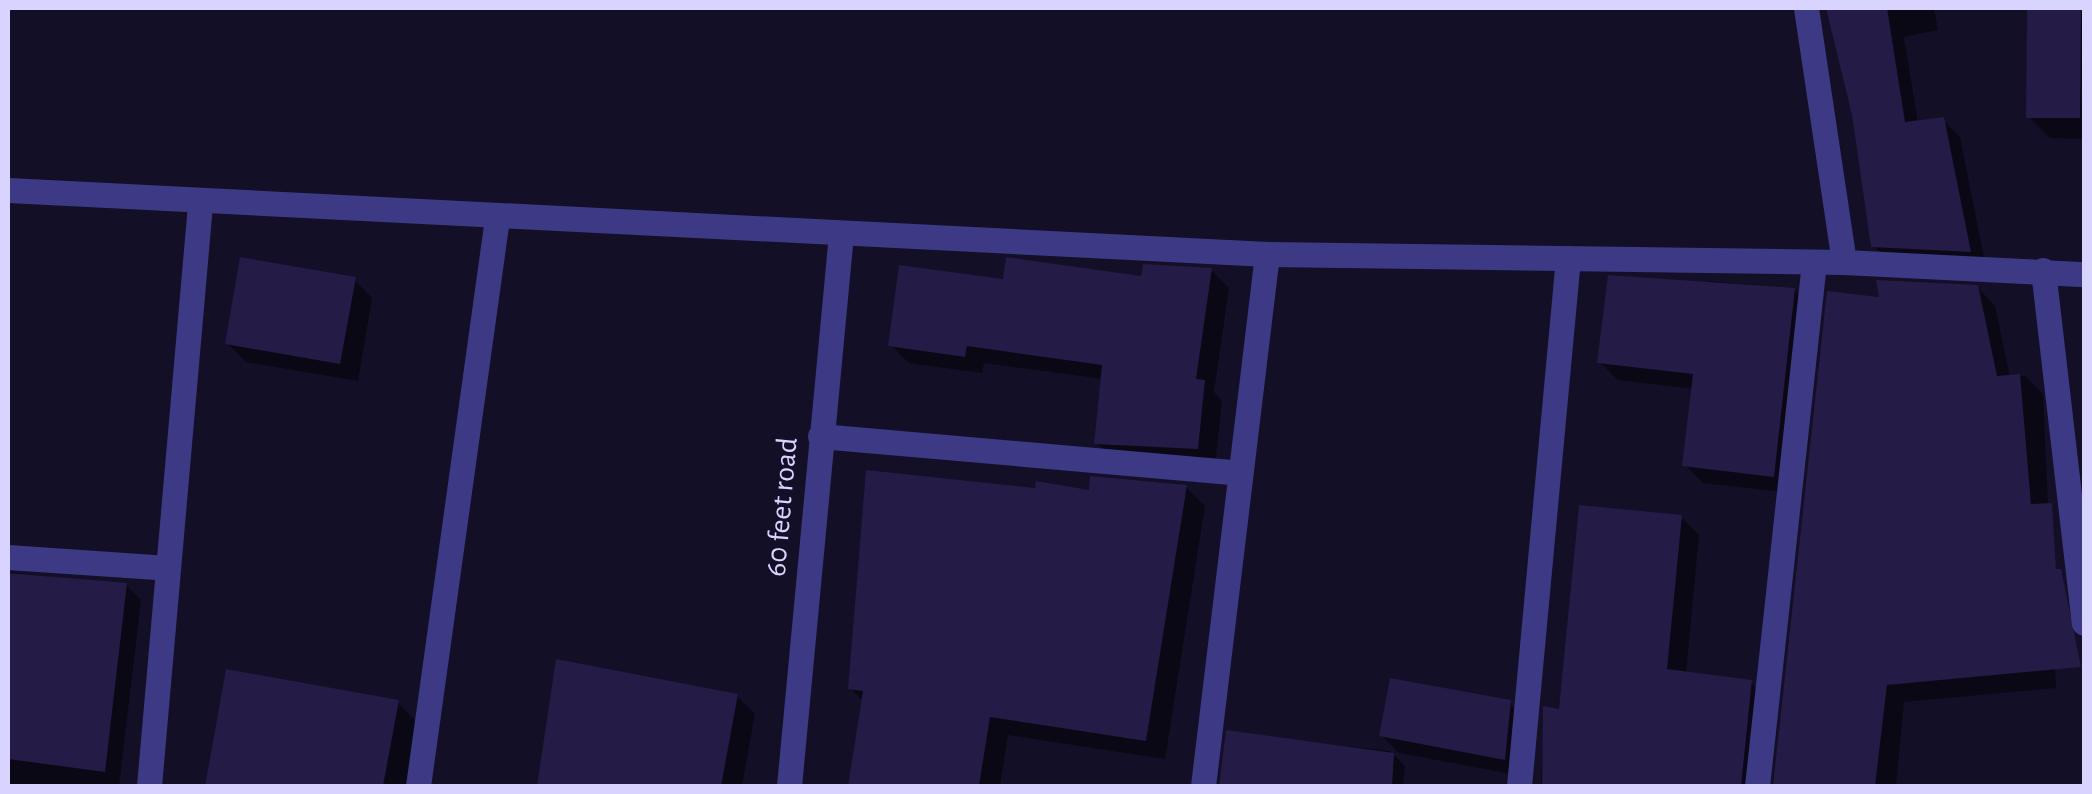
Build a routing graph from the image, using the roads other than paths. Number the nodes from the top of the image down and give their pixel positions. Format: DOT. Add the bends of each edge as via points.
graph roads {
  1 [pos="1806,8"];
  2 [pos="8,190"];
  3 [pos="200,204"];
  4 [pos="497,218"];
  5 [pos="841,234"];
  6 [pos="1267,254"];
  7 [pos="1568,258"];
  8 [pos="1814,262"];
  9 [pos="1844,262"];
  10 [pos="2042,270"];
  11 [pos="2084,274"];
  12 [pos="820,436"];
  13 [pos="1239,473"];
  14 [pos="8,557"];
  15 [pos="168,568"];
  16 [pos="2084,623"];
  17 [pos="149,786"];
  18 [pos="418,786"];
  19 [pos="789,786"];
  20 [pos="1204,786"];
  21 [pos="1519,786"];
  22 [pos="1757,786"];
  1 -- 9 [label="street"];
  2 -- 3 [label="street"];
  3 -- 4 [label="street"];
  3 -- 15 [label="street"];
  4 -- 5 [label="street"];
  4 -- 18 [label="street"];
  5 -- 6 [label="street"];
  5 -- 12 [label="street, 60 feet road"];
  6 -- 7 [label="street"];
  6 -- 13 [label="street"];
  7 -- 8 [label="street"];
  7 -- 21 [label="street"];
  8 -- 9 [label="street"];
  8 -- 22 [label="street"];
  9 -- 10 [label="street"];
  10 -- 11 [label="street"];
  10 -- 16 [label="street"];
  12 -- 13 [label="street"];
  12 -- 19 [label="street, 60 feet road"];
  13 -- 20 [label="street"];
  14 -- 15 [label="street"];
  15 -- 17 [label="street"];
}
